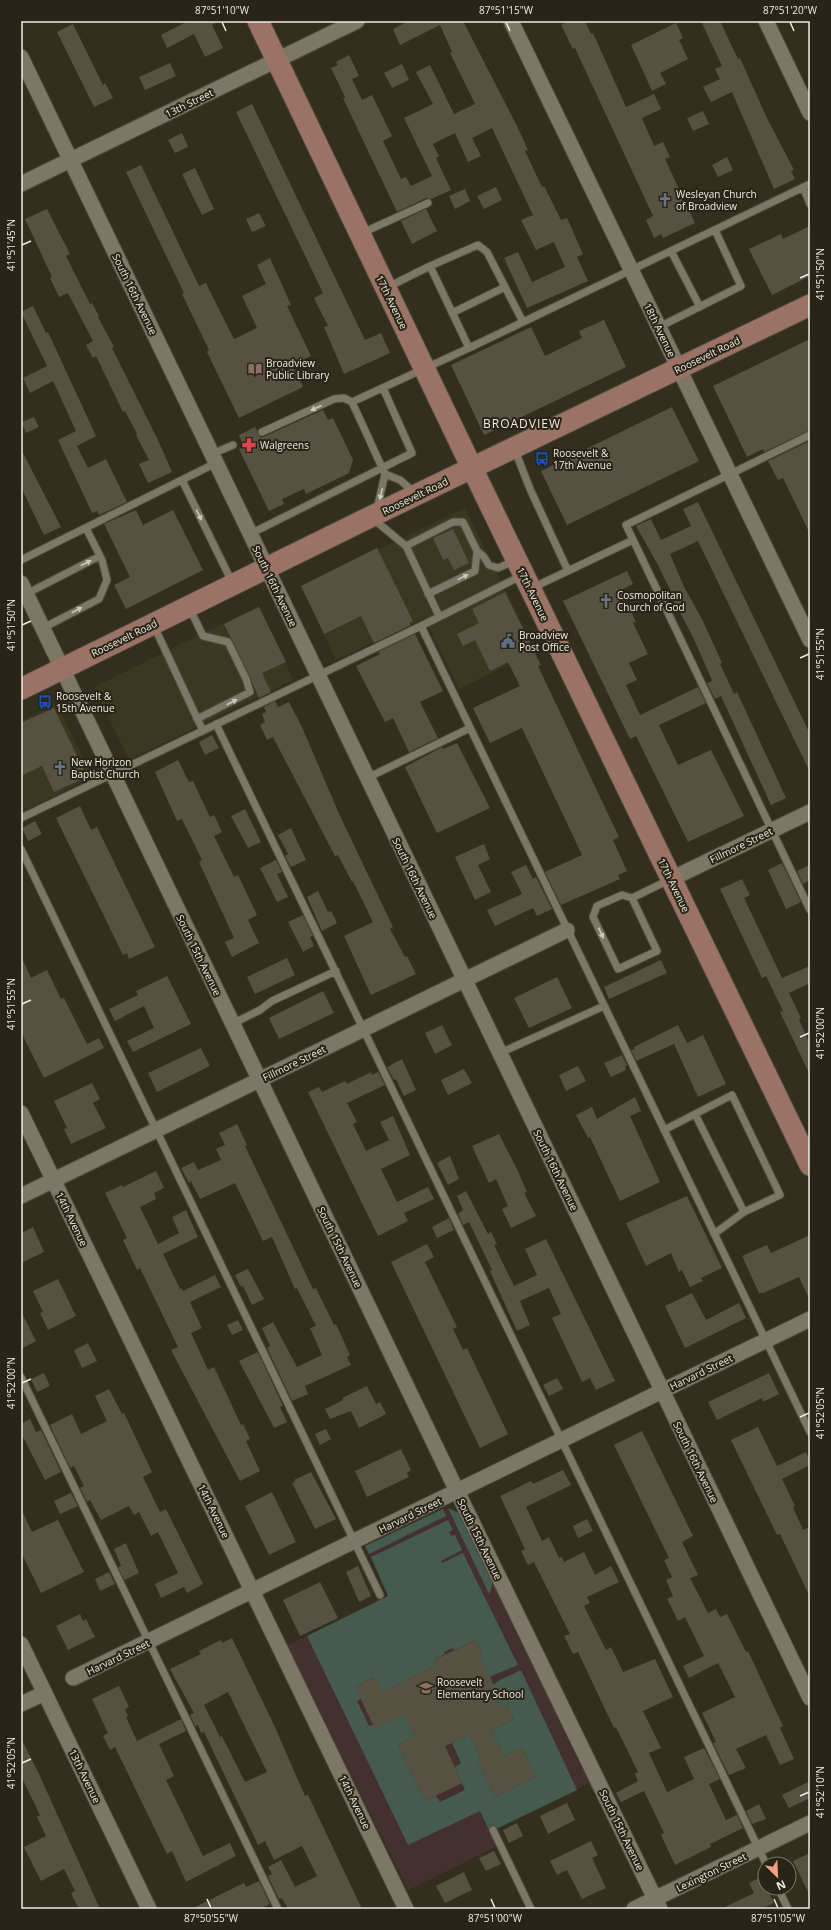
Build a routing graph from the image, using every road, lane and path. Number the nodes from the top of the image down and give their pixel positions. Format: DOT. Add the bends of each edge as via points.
graph roads {
  1 [pos="258,21"];
  2 [pos="356,21"];
  3 [pos="511,21"];
  4 [pos="766,21"];
  5 [pos="21,57"];
  6 [pos="277,60"];
  7 [pos="810,113"];
  8 [pos="71,160"];
  9 [pos="21,184"];
  10 [pos="810,184"];
  11 [pos="803,187"];
  12 [pos="428,203"];
  13 [pos="810,204"];
  14 [pos="715,230"];
  15 [pos="360,234"];
  16 [pos="671,251"];
  17 [pos="430,266"];
  18 [pos="631,270"];
  19 [pos="505,287"];
  20 [pos="386,288"];
  21 [pos="810,305"];
  22 [pos="700,307"];
  23 [pos="452,313"];
  24 [pos="523,322"];
  25 [pos="659,327"];
  26 [pos="469,348"];
  27 [pos="679,368"];
  28 [pos="424,369"];
  29 [pos="383,388"];
  30 [pos="352,402"];
  31 [pos="262,432"];
  32 [pos="810,435"];
  33 [pos="233,445"];
  34 [pos="514,448"];
  35 [pos="214,459"];
  36 [pos="472,468"];
  37 [pos="384,471"];
  38 [pos="730,474"];
  39 [pos="182,480"];
  40 [pos="417,495"];
  41 [pos="373,516"];
  42 [pos="86,528"];
  43 [pos="250,534"];
  44 [pos="633,540"];
  45 [pos="406,546"];
  46 [pos="477,551"];
  47 [pos="100,556"];
  48 [pos="21,560"];
  49 [pos="266,568"];
  50 [pos="568,571"];
  51 [pos="523,574"];
  52 [pos="233,584"];
  53 [pos="24,588"];
  54 [pos="428,594"];
  55 [pos="189,606"];
  56 [pos="439,616"];
  57 [pos="153,624"];
  58 [pos="421,626"];
  59 [pos="43,628"];
  60 [pos="810,640"];
  61 [pos="62,669"];
  62 [pos="318,675"];
  63 [pos="21,689"];
  64 [pos="198,719"];
  65 [pos="216,724"];
  66 [pos="470,728"];
  67 [pos="203,731"];
  68 [pos="112,774"];
  69 [pos="368,778"];
  70 [pos="810,812"];
  71 [pos="21,818"];
  72 [pos="771,831"];
  73 [pos="21,849"];
  74 [pos="671,879"];
  75 [pos="632,898"];
  76 [pos="810,910"];
  77 [pos="567,930"];
  78 [pos="336,971"];
  79 [pos="465,980"];
  80 [pos="604,1006"];
  81 [pos="232,1024"];
  82 [pos="364,1029"];
  83 [pos="500,1053"];
  84 [pos="260,1080"];
  85 [pos="21,1113"];
  86 [pos="695,1114"];
  87 [pos="157,1130"];
  88 [pos="664,1130"];
  89 [pos="810,1165"];
  90 [pos="54,1180"];
  91 [pos="21,1196"];
  92 [pos="744,1212"];
  93 [pos="714,1234"];
  94 [pos="810,1319"];
  95 [pos="766,1340"];
  96 [pos="21,1377"];
  97 [pos="662,1391"];
  98 [pos="810,1432"];
  99 [pos="562,1440"];
  100 [pos="457,1492"];
  101 [pos="355,1542"];
  102 [pos="253,1591"];
  103 [pos="380,1595"];
  104 [pos="150,1642"];
  105 [pos="21,1644"];
  106 [pos="74,1678"];
  107 [pos="45,1693"];
  108 [pos="810,1698"];
  109 [pos="21,1704"];
  110 [pos="810,1823"];
  111 [pos="493,1830"];
  112 [pos="759,1848"];
  113 [pos="762,1856"];
  114 [pos="782,1896"];
  115 [pos="658,1904"];
  116 [pos="149,1909"];
  117 [pos="278,1909"];
  118 [pos="406,1909"];
  119 [pos="531,1909"];
  120 [pos="634,1909"];
  121 [pos="788,1909"];
  1 -- 6 [label="street, 17th Avenue"];
  2 -- 6 [label="street, 13th Street"];
  3 -- 18 [label="street, 18th Avenue"];
  4 -- 7 [label="street"];
  5 -- 8 [label="street, South 16th Avenue"];
  6 -- 8 [label="street, 13th Street"];
  6 -- 15 [label="street, 17th Avenue"];
  8 -- 9 [label="street, 13th Street"];
  8 -- 35 [label="street, South 16th Avenue"];
  10 -- 11 [label="lane"];
  11 -- 13 [label="lane"];
  11 -- 14 [label="lane"];
  12 -- 15 [label="lane"];
  14 -- 16 [label="lane"];
  14 -- 22 [label="lane" via="741,286"];
  15 -- 20 [label="street, 17th Avenue"];
  16 -- 18 [label="lane"];
  16 -- 22 [label="lane"];
  17 -- 19 [label="lane" via="478,245 488,252"];
  17 -- 20 [label="lane"];
  17 -- 23 [label="lane"];
  18 -- 24 [label="lane"];
  18 -- 25 [label="street, 18th Avenue"];
  19 -- 23 [label="lane"];
  19 -- 24 [label="lane"];
  20 -- 28 [label="street, 17th Avenue"];
  21 -- 27 [label="street, Roosevelt Road"];
  22 -- 25 [label="lane"];
  23 -- 26 [label="lane"];
  24 -- 26 [label="lane"];
  25 -- 27 [label="street, 18th Avenue"];
  26 -- 28 [label="lane"];
  27 -- 34 [label="street, Roosevelt Road"];
  27 -- 38 [label="street, 18th Avenue"];
  28 -- 29 [label="lane"];
  28 -- 36 [label="street, 17th Avenue"];
  29 -- 30 [label="lane"];
  29 -- 37 [label="lane" via="412,453"];
  30 -- 31 [label="lane, one-way" via="344,398 334,400"];
  30 -- 37 [label="lane"];
  32 -- 38 [label="lane"];
  33 -- 35 [label="lane"];
  34 -- 36 [label="street, Roosevelt Road"];
  34 -- 50 [label="lane"];
  35 -- 39 [label="lane"];
  35 -- 43 [label="street, South 16th Avenue"];
  36 -- 40 [label="street, Roosevelt Road"];
  36 -- 51 [label="street, 17th Avenue"];
  37 -- 40 [label="lane" via="400,480"];
  37 -- 41 [label="lane, one-way"];
  37 -- 43 [label="lane"];
  38 -- 44 [label="lane" via="626,525"];
  38 -- 60 [label="street, 18th Avenue"];
  39 -- 42 [label="lane"];
  39 -- 52 [label="lane, one-way"];
  40 -- 41 [label="street, Roosevelt Road"];
  41 -- 45 [label="lane"];
  41 -- 49 [label="street, Roosevelt Road"];
  42 -- 47 [label="lane"];
  42 -- 48 [label="lane"];
  43 -- 49 [label="street, South 16th Avenue"];
  44 -- 50 [label="lane"];
  44 -- 72 [label="lane"];
  45 -- 46 [label="lane" via="453,522 463,522"];
  45 -- 54 [label="lane"];
  46 -- 51 [label="lane" via="489,565"];
  54 -- 46 [label="lane, one-way" via="475,571"];
  53 -- 47 [label="lane, one-way"];
  59 -- 47 [label="lane, one-way" via="98,599 107,580"];
  49 -- 52 [label="street, Roosevelt Road"];
  49 -- 62 [label="street, South 16th Avenue"];
  50 -- 51 [label="lane"];
  51 -- 56 [label="lane"];
  51 -- 74 [label="street, 17th Avenue"];
  52 -- 55 [label="street, Roosevelt Road"];
  53 -- 59 [label="street, South 15th Avenue"];
  54 -- 56 [label="lane"];
  55 -- 57 [label="street, Roosevelt Road"];
  64 -- 55 [label="lane, one-way" via="250,692 228,642 203,636"];
  56 -- 58 [label="lane"];
  57 -- 61 [label="street, Roosevelt Road"];
  57 -- 64 [label="lane"];
  58 -- 62 [label="lane"];
  58 -- 66 [label="lane"];
  59 -- 61 [label="street, South 15th Avenue"];
  61 -- 63 [label="street, Roosevelt Road"];
  61 -- 68 [label="street, South 15th Avenue"];
  62 -- 65 [label="lane"];
  62 -- 69 [label="street, South 16th Avenue"];
  64 -- 67 [label="lane"];
  65 -- 67 [label="lane"];
  65 -- 78 [label="lane"];
  66 -- 69 [label="lane"];
  66 -- 77 [label="lane"];
  67 -- 68 [label="lane"];
  68 -- 71 [label="lane"];
  68 -- 81 [label="street, South 15th Avenue"];
  69 -- 79 [label="street, South 16th Avenue"];
  70 -- 72 [label="street, Fillmore Street"];
  72 -- 74 [label="street, Fillmore Street"];
  72 -- 76 [label="lane"];
  73 -- 87 [label="lane"];
  74 -- 75 [label="lane"];
  74 -- 89 [label="street, 17th Avenue"];
  75 -- 75 [label="lane, one-way" via="622,895 597,906 593,917 618,969 657,951"];
  77 -- 79 [label="street, Fillmore Street"];
  77 -- 80 [label="lane"];
  78 -- 81 [label="lane" via="272,1001"];
  78 -- 82 [label="lane"];
  79 -- 82 [label="street, Fillmore Street"];
  79 -- 83 [label="street, South 16th Avenue"];
  80 -- 83 [label="lane"];
  80 -- 88 [label="lane"];
  81 -- 84 [label="street, South 15th Avenue"];
  82 -- 84 [label="street, Fillmore Street"];
  82 -- 99 [label="lane"];
  83 -- 97 [label="street, South 16th Avenue"];
  84 -- 87 [label="street, Fillmore Street"];
  84 -- 100 [label="street, South 15th Avenue"];
  85 -- 90 [label="street, 14th Avenue"];
  86 -- 88 [label="lane"];
  86 -- 92 [label="lane"];
  86 -- 92 [label="lane" via="732,1095 780,1195"];
  87 -- 90 [label="street, Fillmore Street"];
  87 -- 101 [label="lane"];
  88 -- 93 [label="lane"];
  90 -- 91 [label="street, Fillmore Street"];
  90 -- 102 [label="street, 14th Avenue"];
  92 -- 93 [label="lane"];
  93 -- 95 [label="lane"];
  94 -- 95 [label="street, Harvard Street"];
  95 -- 97 [label="street, Harvard Street"];
  95 -- 98 [label="lane"];
  96 -- 104 [label="lane"];
  97 -- 99 [label="street, Harvard Street"];
  97 -- 108 [label="street, South 16th Avenue"];
  99 -- 100 [label="street, Harvard Street"];
  99 -- 112 [label="lane"];
  100 -- 101 [label="street, Harvard Street"];
  100 -- 115 [label="street, South 15th Avenue"];
  101 -- 102 [label="street, Harvard Street"];
  101 -- 103 [label="lane"];
  102 -- 104 [label="street, Harvard Street"];
  102 -- 118 [label="street, 14th Avenue"];
  104 -- 106 [label="street, Harvard Street"];
  104 -- 117 [label="lane"];
  105 -- 107 [label="street, 13th Avenue"];
  107 -- 109 [label="street"];
  107 -- 116 [label="street, 13th Avenue"];
  110 -- 112 [label="street, Lexington Street"];
  111 -- 119 [label="lane"];
  112 -- 113 [label="lane"];
  112 -- 115 [label="street, Lexington Street"];
  114 -- 121 [label="lane"];
  115 -- 120 [label="street, Lexington Street"];
}
